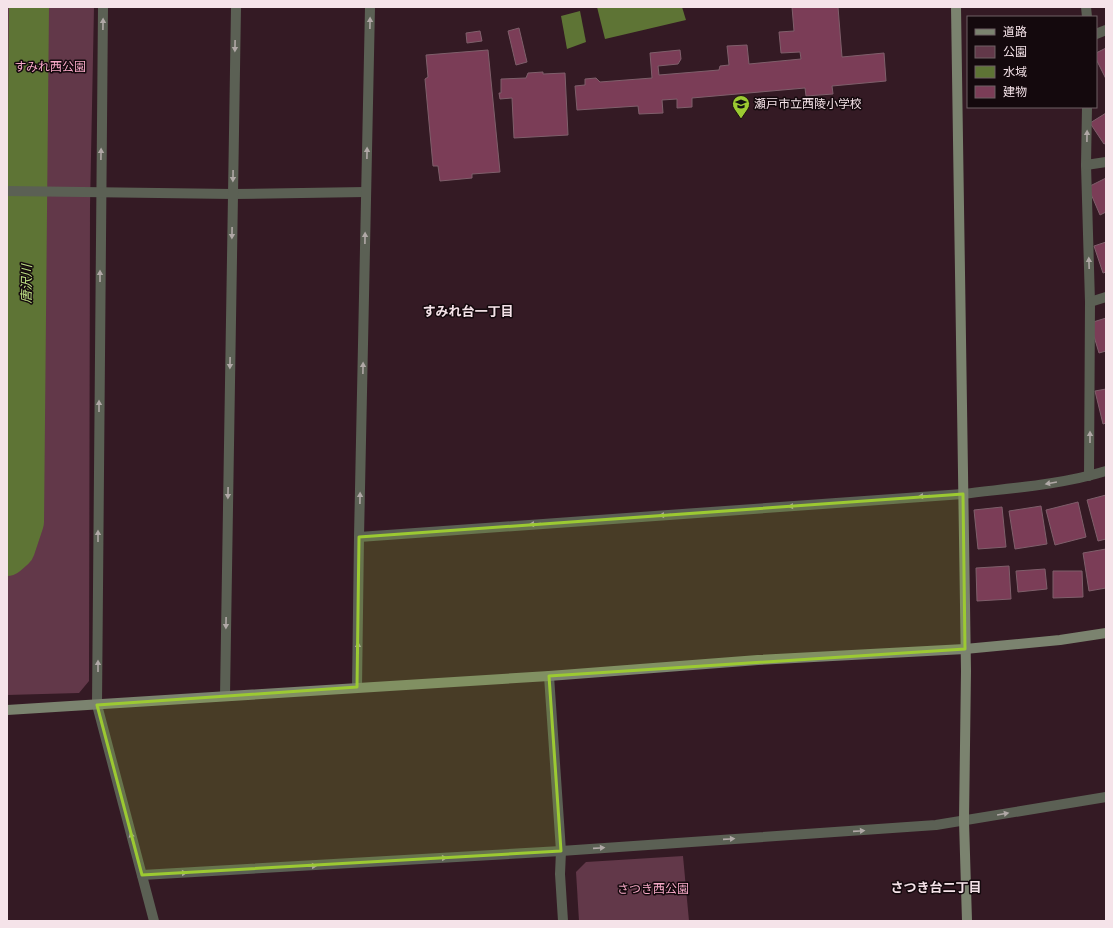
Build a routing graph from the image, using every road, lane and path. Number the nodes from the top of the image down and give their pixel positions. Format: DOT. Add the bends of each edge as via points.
graph roads {
  1 [pos="103,7"];
  2 [pos="236,7"];
  3 [pos="370,7"];
  4 [pos="956,7"];
  5 [pos="1087,108"];
  6 [pos="1106,162"];
  7 [pos="1086,165"];
  8 [pos="8,192"];
  9 [pos="366,192"];
  10 [pos="101,193"];
  11 [pos="232,194"];
  12 [pos="1106,297"];
  13 [pos="1090,302"];
  14 [pos="1106,471"];
  15 [pos="1089,476"];
  16 [pos="963,494"];
  17 [pos="359,537"];
  18 [pos="1106,633"];
  19 [pos="965,649"];
  20 [pos="549,676"];
  21 [pos="358,687"];
  22 [pos="225,696"];
  23 [pos="97,704"];
  24 [pos="7,710"];
  25 [pos="1106,797"];
  26 [pos="964,821"];
  27 [pos="560,851"];
  28 [pos="142,876"];
  29 [pos="154,921"];
  30 [pos="563,921"];
  31 [pos="967,921"];
  10 -- 1 [label="street, one-way"];
  2 -- 11 [label="street, one-way"];
  9 -- 3 [label="street, one-way"];
  4 -- 16 [label="street"];
  7 -- 5 [label="street, one-way"];
  6 -- 7 [label="street"];
  13 -- 7 [label="street, one-way"];
  8 -- 10 [label="street"];
  9 -- 11 [label="street"];
  17 -- 9 [label="street, one-way"];
  10 -- 11 [label="street"];
  23 -- 10 [label="street, one-way"];
  11 -- 22 [label="street, one-way"];
  12 -- 13 [label="street"];
  15 -- 13 [label="street, one-way"];
  14 -- 15 [label="street"];
  15 -- 16 [label="street, one-way" via="1044,485"];
  16 -- 17 [label="street, one-way"];
  16 -- 19 [label="street"];
  21 -- 17 [label="street, one-way"];
  18 -- 19 [label="street"];
  19 -- 20 [label="street" via="758,660"];
  19 -- 26 [label="street"];
  20 -- 21 [label="street"];
  20 -- 27 [label="street"];
  21 -- 22 [label="street"];
  22 -- 23 [label="street"];
  23 -- 24 [label="street"];
  28 -- 23 [label="street, one-way"];
  26 -- 25 [label="street, one-way"];
  27 -- 26 [label="street, one-way"];
  26 -- 31 [label="street"];
  28 -- 27 [label="street, one-way"];
  27 -- 30 [label="street"];
  28 -- 29 [label="street"];
}
